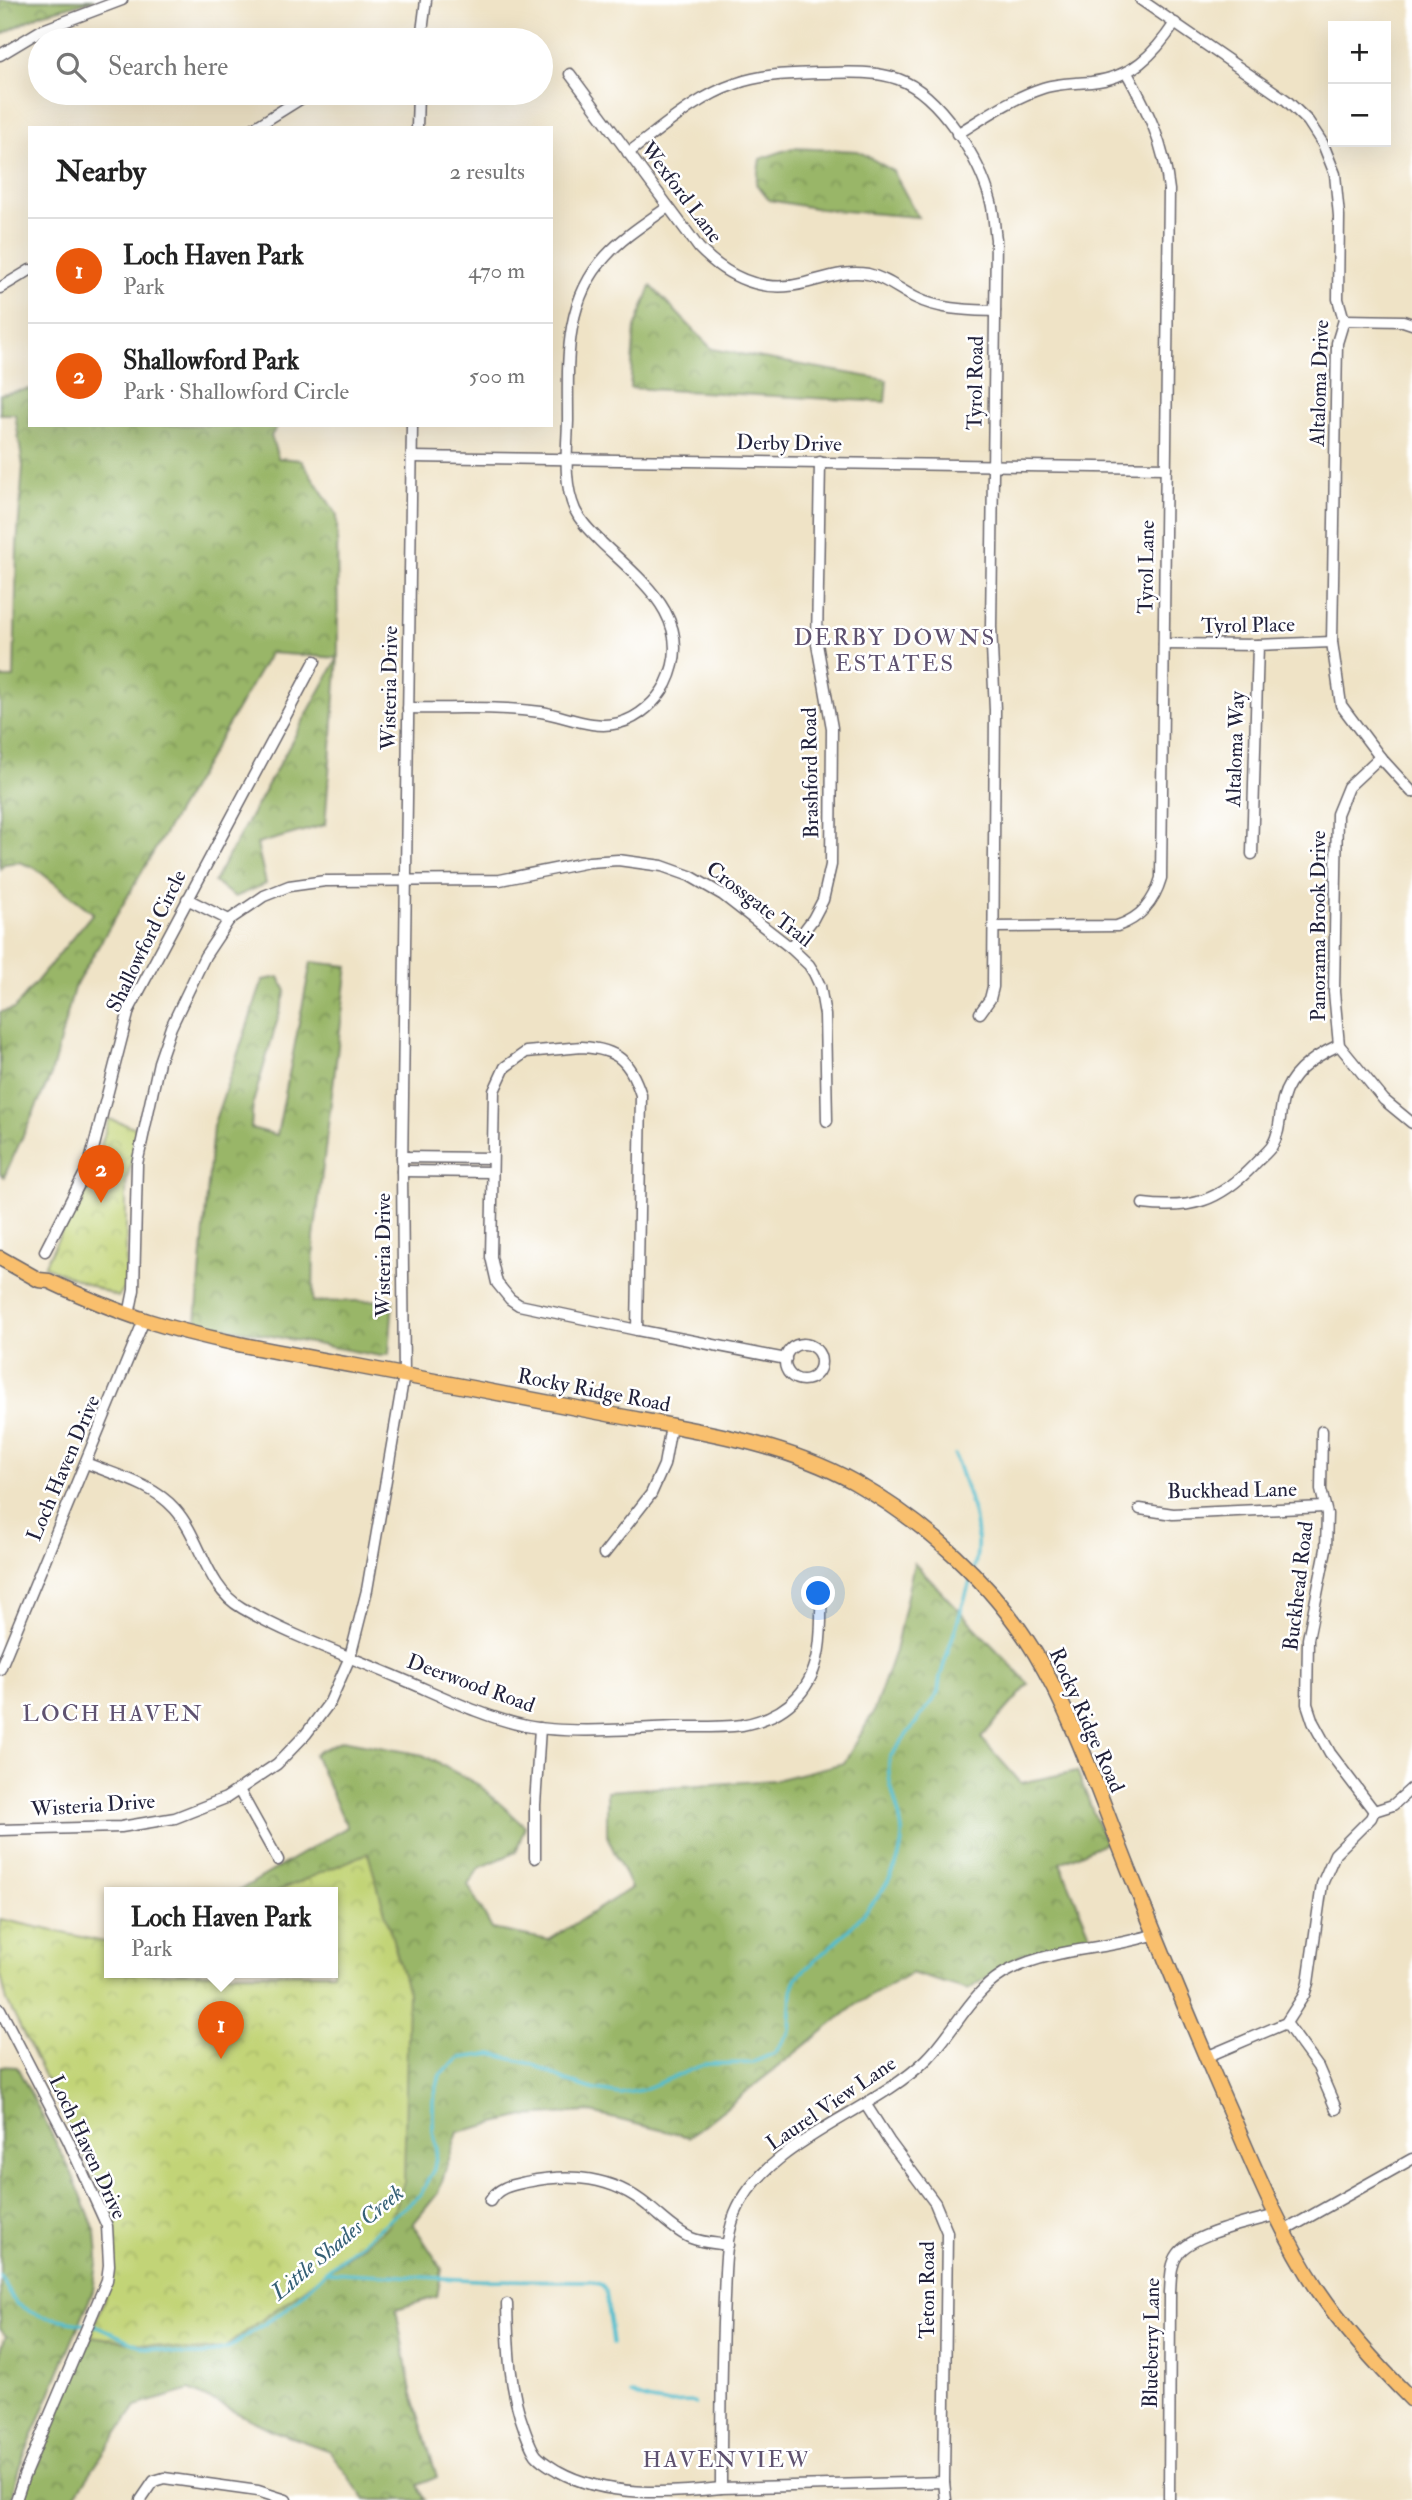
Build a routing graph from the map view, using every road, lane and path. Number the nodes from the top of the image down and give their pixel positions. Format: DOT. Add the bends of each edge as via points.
graph roads {
  1 [pos="122,0"];
  2 [pos="426,0"];
  3 [pos="1141,0"];
  4 [pos="1175,23"];
  5 [pos="48,28"];
  6 [pos="422,28"];
  7 [pos="28,38"];
  8 [pos="0,55"];
  9 [pos="1127,72"];
  10 [pos="570,74"];
  11 [pos="291,105"];
  12 [pos="418,105"];
  13 [pos="257,126"];
  14 [pos="417,126"];
  15 [pos="957,134"];
  16 [pos="628,153"];
  17 [pos="668,207"];
  18 [pos="28,271"];
  19 [pos="0,288"];
  20 [pos="995,311"];
  21 [pos="1344,320"];
  22 [pos="1412,324"];
  23 [pos="412,427"];
  24 [pos="411,457"];
  25 [pos="567,460"];
  26 [pos="820,462"];
  27 [pos="993,466"];
  28 [pos="1166,468"];
  29 [pos="1332,642"];
  30 [pos="1164,644"];
  31 [pos="1258,645"];
  32 [pos="315,661"];
  33 [pos="408,708"];
  34 [pos="1380,757"];
  35 [pos="1412,792"];
  36 [pos="1252,854"];
  37 [pos="407,881"];
  38 [pos="187,900"];
  39 [pos="229,920"];
  40 [pos="994,927"];
  41 [pos="790,948"];
  42 [pos="980,1013"];
  43 [pos="1339,1045"];
  44 [pos="827,1121"];
  45 [pos="1412,1123"];
  46 [pos="402,1157"];
  47 [pos="492,1158"];
  48 [pos="402,1171"];
  49 [pos="492,1172"];
  50 [pos="1143,1204"];
  51 [pos="45,1251"];
  52 [pos="0,1258"];
  53 [pos="129,1315"];
  54 [pos="144,1320"];
  55 [pos="637,1329"];
  56 [pos="786,1359"];
  57 [pos="404,1376"];
  58 [pos="671,1426"];
  59 [pos="1322,1431"];
  60 [pos="86,1462"];
  61 [pos="1324,1507"];
  62 [pos="1140,1508"];
  63 [pos="604,1554"];
  64 [pos="821,1585"];
  65 [pos="350,1657"];
  66 [pos="0,1669"];
  67 [pos="540,1728"];
  68 [pos="1412,1788"];
  69 [pos="239,1790"];
  70 [pos="1374,1811"];
  71 [pos="0,1830"];
  72 [pos="535,1858"];
  73 [pos="278,1860"];
  74 [pos="1155,1934"];
  75 [pos="0,2009"];
  76 [pos="1286,2023"];
  77 [pos="1206,2057"];
  78 [pos="866,2105"];
  79 [pos="1336,2109"];
  80 [pos="1412,2159"];
  81 [pos="489,2201"];
  82 [pos="1276,2215"];
  83 [pos="1284,2231"];
  84 [pos="728,2245"];
  85 [pos="507,2304"];
  86 [pos="1412,2400"];
  87 [pos="944,2482"];
  88 [pos="721,2488"];
  89 [pos="701,2495"];
  90 [pos="16,2500"];
  91 [pos="141,2500"];
  92 [pos="285,2500"];
  93 [pos="946,2500"];
  94 [pos="1169,2500"];
  1 -- 5 [label="street"];
  2 -- 6 [label="street"];
  3 -- 4 [label="street, Altaloma Drive"];
  4 -- 9 [label="street" via="1149,58"];
  4 -- 21 [label="street, Altaloma Drive" via="1286,100 1322,144 1335,174 1338,299"];
  7 -- 8 [label="street"];
  9 -- 15 [label="street" via="1103,81 1043,88"];
  9 -- 28 [label="street, Tyrol Lane" via="1153,122 1167,170"];
  10 -- 16 [label="street, Wexford Lane"];
  11 -- 13 [label="street"];
  12 -- 14 [label="street"];
  15 -- 16 [label="street, Tyrol Road" via="926,94 899,79 872,73 785,74 752,78 715,92"];
  15 -- 20 [label="street, Tyrol Road" via="990,201 996,239"];
  16 -- 17 [label="street, Wexford Lane"];
  17 -- 20 [label="street, Wexford Lane" via="711,260 752,283 786,286 861,273 934,305"];
  17 -- 25 [label="street" via="606,255 577,300 569,339"];
  18 -- 19 [label="street"];
  20 -- 27 [label="street, Tyrol Road"];
  21 -- 22 [label="street"];
  21 -- 29 [label="street, Altaloma Drive" via="1337,343"];
  23 -- 24 [label="street, Wisteria Drive"];
  24 -- 25 [label="street, Derby Drive"];
  24 -- 33 [label="street, Wisteria Drive"];
  25 -- 26 [label="street, Derby Drive"];
  25 -- 33 [label="street" via="571,499 582,523 667,612 676,648 671,674 660,695 637,715 611,724 523,710"];
  26 -- 27 [label="street, Derby Drive"];
  26 -- 41 [label="street, Brashford Road" via="817,644 832,728 831,865 823,900"];
  27 -- 28 [label="street, Derby Drive"];
  27 -- 40 [label="street, Tyrol Road"];
  28 -- 30 [label="street, Tyrol Lane"];
  29 -- 31 [label="street, Tyrol Place"];
  29 -- 34 [label="street, Altaloma Drive" via="1341,705"];
  30 -- 31 [label="street, Tyrol Place"];
  30 -- 40 [label="street, Tyrol Lane" via="1162,867 1154,898 1134,919 1117,926"];
  31 -- 36 [label="street, Altaloma Way"];
  32 -- 38 [label="street, Shallowford Circle"];
  33 -- 37 [label="street, Wisteria Drive"];
  34 -- 35 [label="street, Altaloma Drive"];
  34 -- 43 [label="street, Panorama Brook Drive" via="1348,787 1337,814 1334,992"];
  37 -- 39 [label="street, Crossgate Trail" via="304,882 264,895"];
  37 -- 41 [label="street, Crossgate Trail" via="500,880 604,861 648,863 704,883"];
  37 -- 46 [label="street, Wisteria Drive"];
  38 -- 39 [label="street"];
  38 -- 51 [label="street, Shallowford Circle" via="130,1010 89,1165"];
  39 -- 53 [label="street" via="205,956 170,1027 159,1062 136,1164 134,1290"];
  40 -- 42 [label="street, Tyrol Road" via="993,987"];
  41 -- 44 [label="street, Crossgate Trail" via="809,965 820,986"];
  43 -- 45 [label="street, Panorama Brook Drive" via="1384,1100"];
  43 -- 50 [label="street" via="1317,1056 1295,1076 1283,1099 1282,1120 1272,1146 1238,1181 1194,1204 1171,1208"];
  46 -- 47 [label="street"];
  46 -- 48 [label="street, Wisteria Drive"];
  47 -- 49 [label="street"];
  47 -- 55 [label="street" via="494,1091 505,1067 516,1057 539,1050 598,1048 622,1058 630,1067 641,1095"];
  48 -- 49 [label="street"];
  48 -- 57 [label="street, Wisteria Drive"];
  49 -- 55 [label="street" via="491,1257 503,1292 529,1308"];
  52 -- 53 [label="main road, Rocky Ridge Road" via="39,1280"];
  53 -- 54 [label="main road, Rocky Ridge Road"];
  54 -- 57 [label="main road, Rocky Ridge Road" via="224,1341"];
  54 -- 60 [label="street, Loch Haven Drive"];
  55 -- 56 [label="street"];
  57 -- 58 [label="main road, Rocky Ridge Road"];
  57 -- 65 [label="street, Wisteria Drive" via="367,1590"];
  58 -- 63 [label="street" via="664,1465 651,1494"];
  58 -- 74 [label="main road, Rocky Ridge Road" via="754,1444 813,1463 857,1484 953,1554 1001,1606 1052,1686"];
  59 -- 61 [label="street, Buckhead Road"];
  60 -- 65 [label="street, Deerwood Road" via="165,1499 186,1523 212,1576 239,1607"];
  60 -- 66 [label="street, Loch Haven Drive"];
  61 -- 62 [label="street, Buckhead Lane" via="1173,1514"];
  61 -- 70 [label="street, Buckhead Road" via="1326,1549 1308,1639 1307,1704 1330,1753"];
  64 -- 67 [label="street, Deerwood Road" via="821,1636 815,1670 799,1696 776,1715 743,1725"];
  65 -- 67 [label="street, Deerwood Road" via="488,1714"];
  65 -- 69 [label="street, Wisteria Drive" via="330,1702 306,1734 277,1765"];
  67 -- 72 [label="street"];
  68 -- 70 [label="street" via="1393,1805"];
  69 -- 71 [label="street, Wisteria Drive" via="175,1818 121,1827"];
  69 -- 73 [label="street"];
  70 -- 76 [label="street" via="1335,1854 1322,1884 1308,1983"];
  74 -- 77 [label="main road, Rocky Ridge Road"];
  74 -- 78 [label="street, Laurel View Lane" via="1043,1957 1000,1975 975,1997 928,2058"];
  75 -- 90 [label="street, Loch Haven Drive" via="107,2226 109,2265 107,2280"];
  76 -- 77 [label="street"];
  76 -- 79 [label="street" via="1318,2067"];
  77 -- 82 [label="main road, Rocky Ridge Road"];
  78 -- 84 [label="street, Laurel View Lane" via="811,2137 759,2179 736,2213"];
  78 -- 87 [label="street, Teton Road" via="935,2203 947,2232"];
  80 -- 83 [label="street"];
  81 -- 84 [label="street" via="508,2186 559,2177 588,2178 628,2192 693,2239"];
  82 -- 83 [label="main road, Rocky Ridge Road"];
  82 -- 94 [label="street, Blueberry Lane" via="1198,2240 1183,2248 1171,2269"];
  83 -- 86 [label="main road, Rocky Ridge Road" via="1342,2323"];
  84 -- 88 [label="street, Laurel View Lane"];
  85 -- 89 [label="street" via="510,2375 519,2415 536,2456 599,2488"];
  87 -- 88 [label="street"];
  87 -- 93 [label="street, Teton Road"];
  88 -- 89 [label="street"];
  91 -- 92 [label="street" via="154,2481 164,2478 258,2491"];
}
